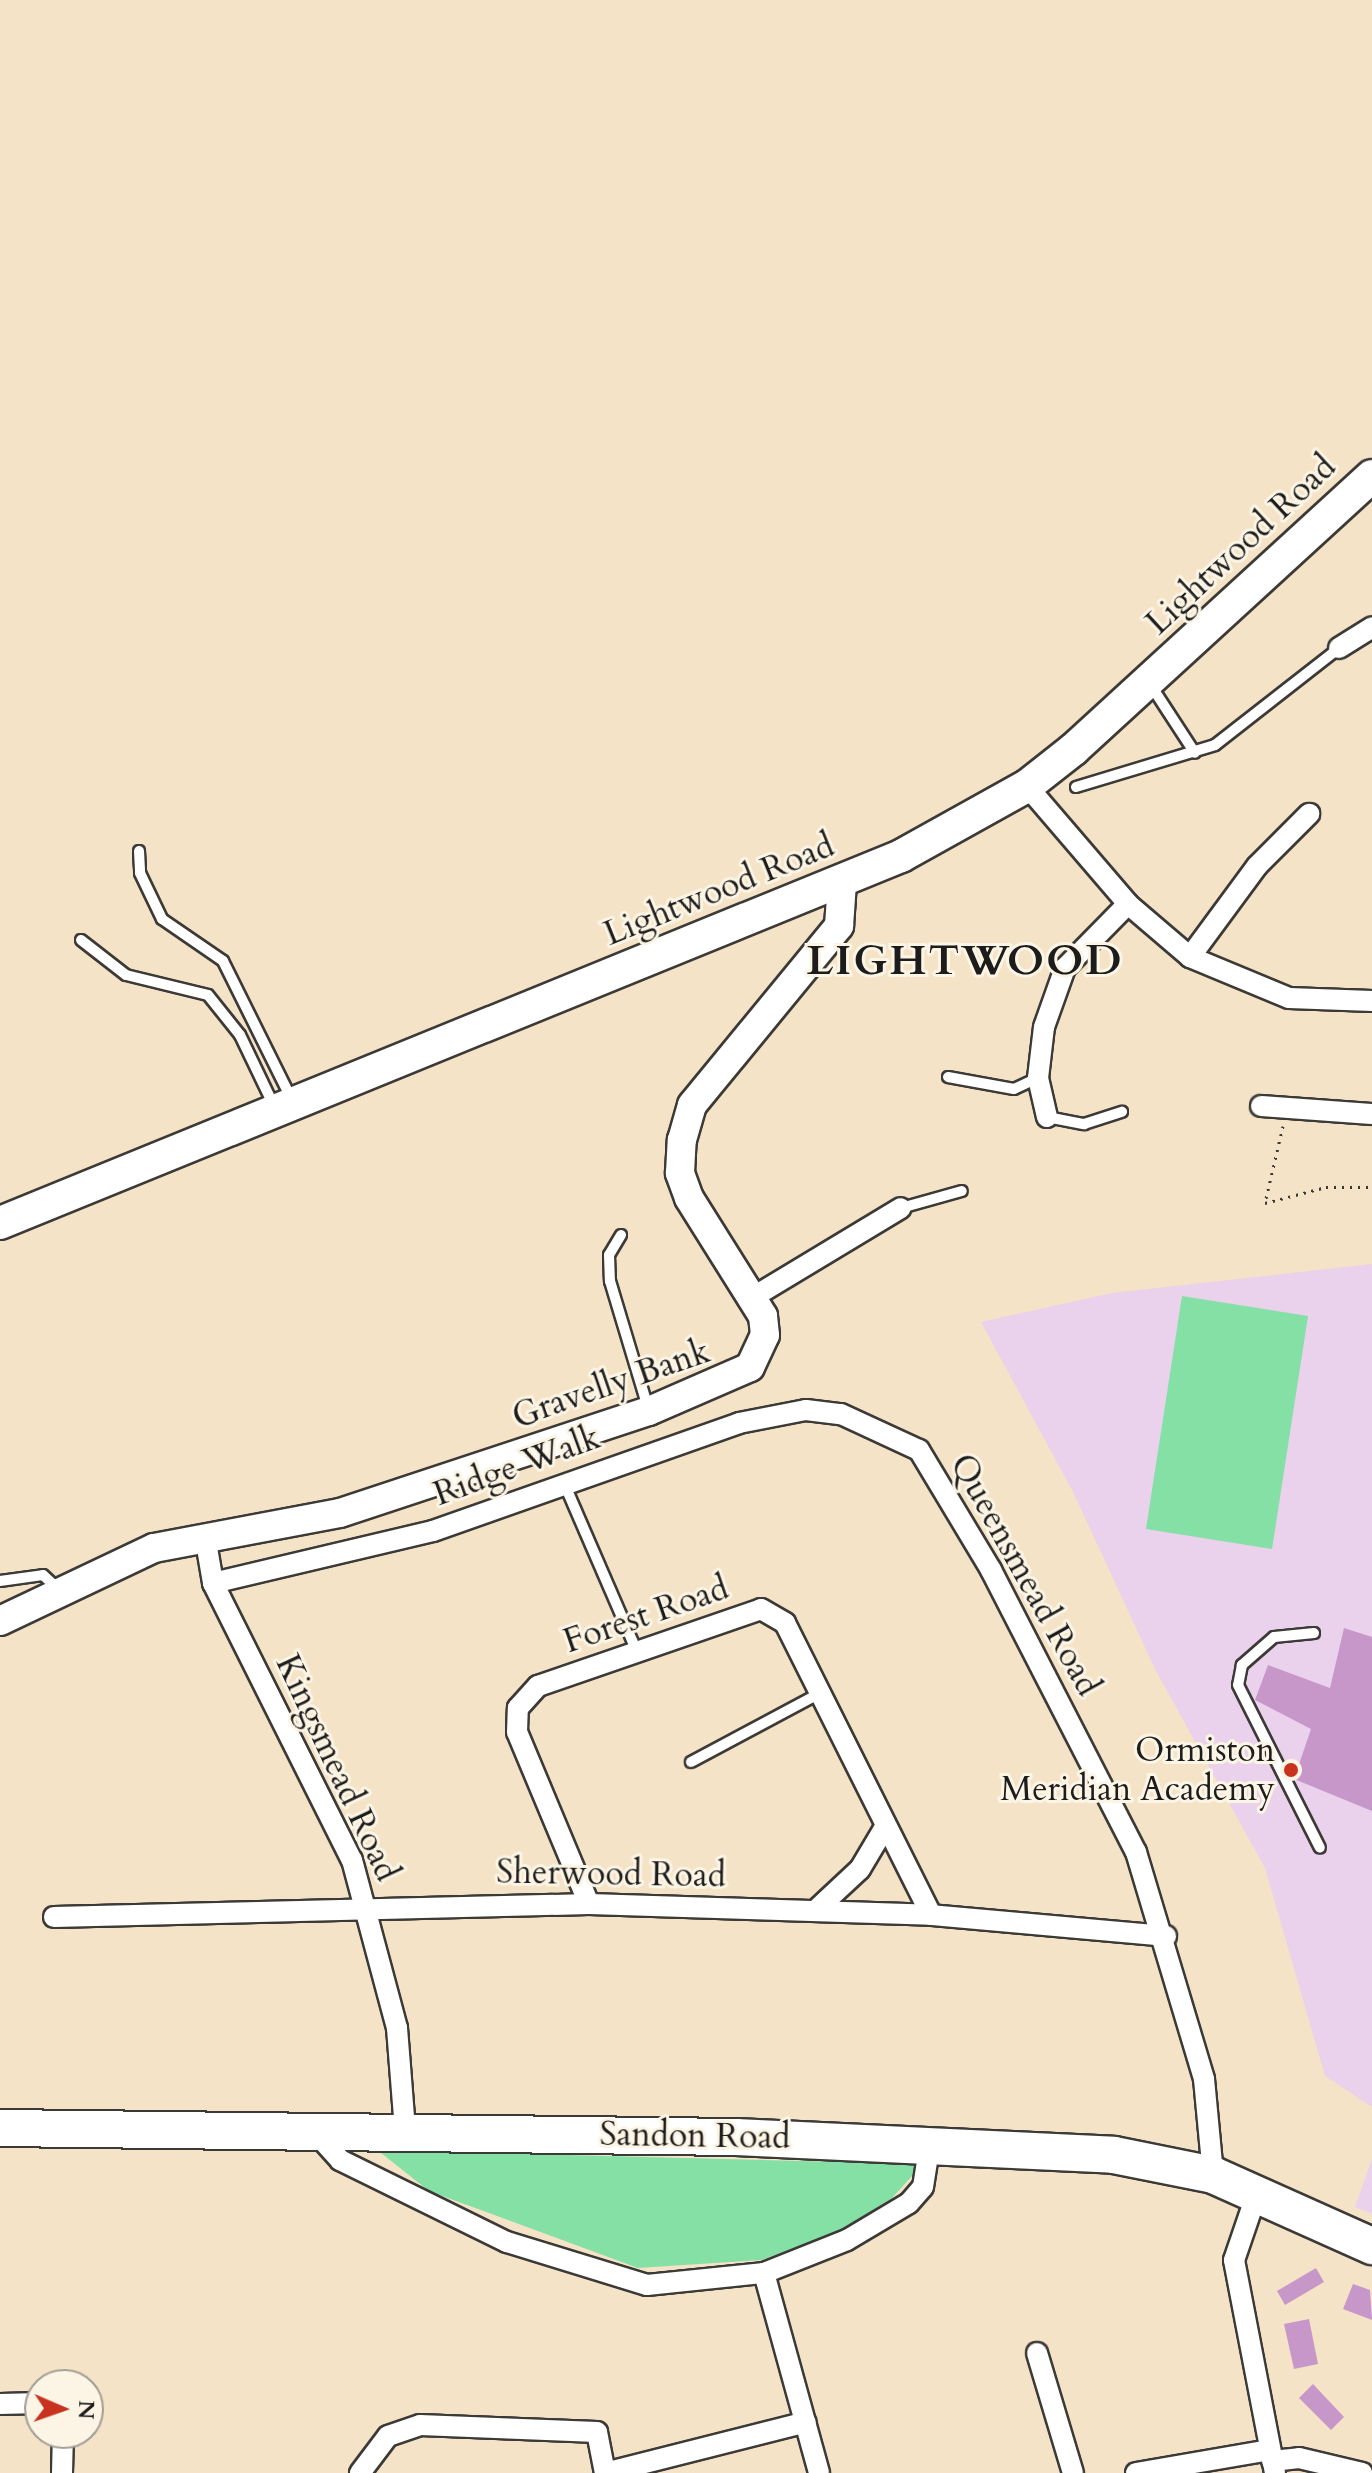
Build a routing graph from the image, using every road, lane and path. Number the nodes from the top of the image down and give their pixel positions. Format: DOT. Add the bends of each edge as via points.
graph roads {
  1 [pos="1372,476"];
  2 [pos="1372,627"];
  3 [pos="1339,648"];
  4 [pos="1150,684"];
  5 [pos="1195,753"];
  6 [pos="1027,786"];
  7 [pos="1076,787"];
  8 [pos="1309,814"];
  9 [pos="139,851"];
  10 [pos="842,883"];
  11 [pos="1128,904"];
  12 [pos="81,940"];
  13 [pos="1190,957"];
  14 [pos="1372,1001"];
  15 [pos="948,1077"];
  16 [pos="1038,1078"];
  17 [pos="1261,1106"];
  18 [pos="285,1107"];
  19 [pos="1122,1112"];
  20 [pos="1290,1112"];
  21 [pos="1372,1114"];
  22 [pos="1047,1117"];
  23 [pos="1372,1187"];
  24 [pos="962,1191"];
  25 [pos="901,1208"];
  26 [pos="0,1223"];
  27 [pos="621,1235"];
  28 [pos="755,1296"];
  29 [pos="649,1411"];
  30 [pos="841,1414"];
  31 [pos="564,1483"];
  32 [pos="205,1536"];
  33 [pos="0,1581"];
  34 [pos="213,1583"];
  35 [pos="61,1591"];
  36 [pos="0,1621"];
  37 [pos="1314,1633"];
  38 [pos="637,1652"];
  39 [pos="820,1693"];
  40 [pos="691,1762"];
  41 [pos="885,1827"];
  42 [pos="1320,1848"];
  43 [pos="589,1904"];
  44 [pos="366,1906"];
  45 [pos="816,1910"];
  46 [pos="931,1915"];
  47 [pos="54,1917"];
  48 [pos="1166,1936"];
  49 [pos="0,2128"];
  50 [pos="313,2129"];
  51 [pos="405,2129"];
  52 [pos="930,2143"];
  53 [pos="1213,2175"];
  54 [pos="1257,2193"];
  55 [pos="1370,2238"];
  56 [pos="764,2273"];
  57 [pos="1037,2353"];
  58 [pos="24,2403"];
  59 [pos="0,2404"];
  60 [pos="806,2422"];
  61 [pos="63,2449"];
  62 [pos="1272,2461"];
  63 [pos="62,2473"];
  64 [pos="360,2473"];
  65 [pos="819,2473"];
  66 [pos="1073,2473"];
  67 [pos="1136,2473"];
  68 [pos="1362,2473"];
  1 -- 4 [label="main road, Lightwood Road"];
  2 -- 3 [label="street"];
  3 -- 5 [label="lane" via="1261,715"];
  4 -- 5 [label="lane"];
  4 -- 6 [label="main road, Lightwood Road"];
  5 -- 7 [label="lane"];
  6 -- 10 [label="main road, Lightwood Road"];
  6 -- 11 [label="street"];
  8 -- 13 [label="street" via="1285,821"];
  9 -- 18 [label="lane" via="153,905 174,932 223,961"];
  10 -- 18 [label="main road, Lightwood Road"];
  10 -- 28 [label="street, Gravelly Bank" via="839,926 692,1105 682,1140 680,1173 689,1198"];
  11 -- 13 [label="street"];
  11 -- 16 [label="street" via="1065,968 1044,1027"];
  12 -- 18 [label="lane" via="126,975 208,995"];
  13 -- 14 [label="street" via="1289,998"];
  15 -- 16 [label="lane" via="1014,1089"];
  16 -- 22 [label="street"];
  17 -- 20 [label="street"];
  18 -- 26 [label="main road, Lightwood Road"];
  19 -- 22 [label="lane" via="1084,1124"];
  20 -- 21 [label="street"];
  20 -- 23 [label="path" via="1276,1137 1265,1203 1326,1187"];
  24 -- 25 [label="lane"];
  25 -- 28 [label="street"];
  27 -- 29 [label="lane" via="609,1255 610,1281"];
  28 -- 29 [label="street, Gravelly Bank" via="765,1335 750,1367"];
  29 -- 32 [label="street, Gravelly Bank" via="340,1513"];
  30 -- 31 [label="street, Ridge Walk" via="806,1410 739,1423"];
  30 -- 48 [label="street, Queensmead Road" via="919,1450 1093,1766 1136,1852"];
  31 -- 34 [label="street, Ridge Walk" via="433,1531"];
  31 -- 38 [label="lane"];
  32 -- 34 [label="street, Kingsmead Road"];
  32 -- 35 [label="street, Gravelly Bank" via="154,1548"];
  33 -- 35 [label="lane" via="43,1575"];
  34 -- 44 [label="street, Kingsmead Road" via="352,1860"];
  35 -- 36 [label="street, Gravelly Bank"];
  37 -- 42 [label="lane" via="1274,1637 1242,1665 1238,1685"];
  38 -- 39 [label="street, Forest Road" via="770,1610 785,1623"];
  38 -- 43 [label="street, Forest Road" via="538,1686 515,1717"];
  39 -- 40 [label="lane"];
  39 -- 41 [label="street, Forest Road"];
  41 -- 45 [label="street" via="860,1869"];
  41 -- 46 [label="street, Forest Road"];
  43 -- 44 [label="street, Sherwood Road"];
  43 -- 45 [label="street, Sherwood Road"];
  44 -- 47 [label="street, Sherwood Road"];
  44 -- 51 [label="street, Kingsmead Road" via="397,2028"];
  45 -- 46 [label="street, Sherwood Road"];
  46 -- 48 [label="street, Sherwood Road"];
  48 -- 53 [label="street, Queensmead Road" via="1204,2079"];
  49 -- 50 [label="highway, Sandon Road"];
  50 -- 51 [label="highway, Sandon Road"];
  50 -- 56 [label="street" via="340,2160 507,2242 647,2285"];
  51 -- 52 [label="highway, Sandon Road"];
  52 -- 53 [label="highway, Sandon Road" via="1114,2155"];
  52 -- 56 [label="street" via="923,2187 909,2203 847,2240"];
  53 -- 54 [label="highway, Sandon Road"];
  54 -- 55 [label="highway, Sandon Road"];
  54 -- 62 [label="street" via="1234,2260"];
  56 -- 60 [label="street"];
  57 -- 66 [label="street"];
  58 -- 59 [label="street"];
  60 -- 64 [label="street" via="605,2473 597,2432 420,2425 388,2436"];
  60 -- 65 [label="street"];
  61 -- 63 [label="street"];
  62 -- 67 [label="street"];
  62 -- 68 [label="street" via="1299,2458"];
}
